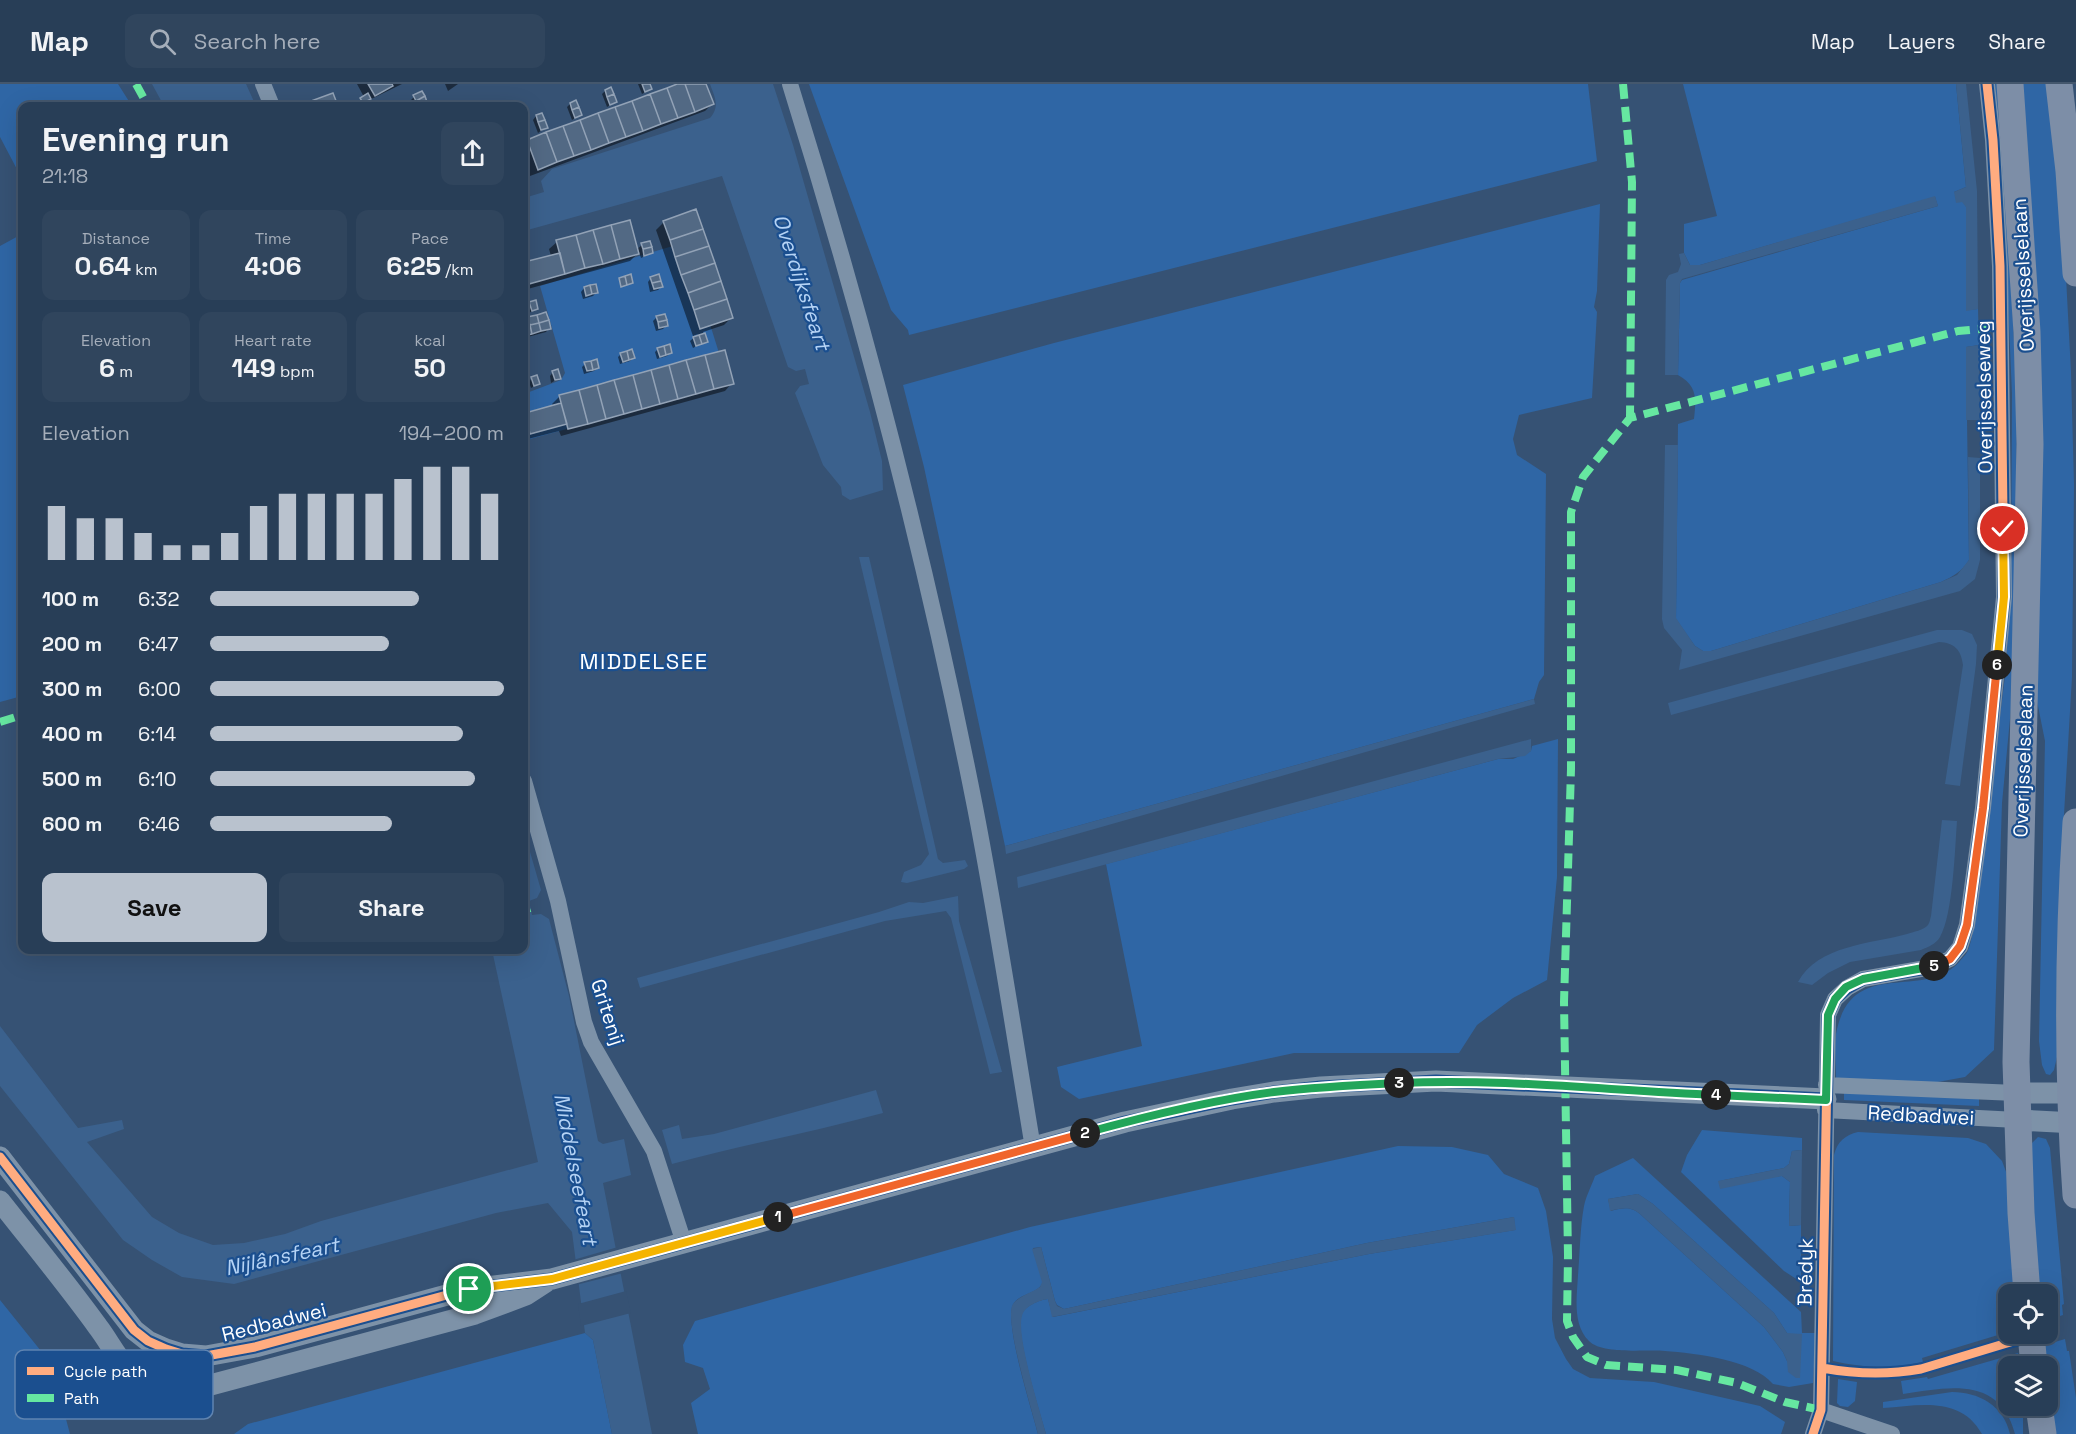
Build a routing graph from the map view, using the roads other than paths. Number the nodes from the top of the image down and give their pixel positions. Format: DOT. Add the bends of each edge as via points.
graph roads {
  1 [pos="790,84"];
  2 [pos="1987,84"];
  3 [pos="2010,84"];
  4 [pos="2059,84"];
  5 [pos="265,85"];
  6 [pos="271,102"];
  7 [pos="2076,273"];
  8 [pos="528,795"];
  9 [pos="2076,822"];
  10 [pos="2016,1093"];
  11 [pos="2073,1093"];
  12 [pos="1826,1098"];
  13 [pos="2017,1120"];
  14 [pos="2074,1123"];
  15 [pos="1033,1148"];
  16 [pos="0,1157"];
  17 [pos="2076,1196"];
  18 [pos="0,1201"];
  19 [pos="684,1243"];
  20 [pos="552,1279"];
  21 [pos="2026,1284"];
  22 [pos="114,1350"];
  23 [pos="172,1350"];
  24 [pos="213,1355"];
  25 [pos="213,1384"];
  26 [pos="1821,1410"];
  27 [pos="2040,1416"];
  28 [pos="1813,1434"];
  29 [pos="1892,1434"];
  30 [pos="2043,1434"];
  1 -- 15 [label="street" via="870,358 918,545 975,807"];
  2 -- 12 [label="street, Overijsselseweg" via="2000,266 2004,597 1967,925 1960,946 1950,959 1932,967 1863,979 1846,987 1835,999 1828,1015"];
  3 -- 10 [label="main road, Overijsselselaan" via="2025,298 2030,444"];
  4 -- 7 [label="main road"];
  5 -- 6 [label="street"];
  8 -- 19 [label="street, Gritenij" via="558,902 584,1022 591,1042 654,1151"];
  9 -- 11 [label="main road" via="2070,969"];
  10 -- 11 [label="street"];
  10 -- 12 [label="street, Redbadwei"];
  10 -- 13 [label="main road, Overijsselselaan"];
  11 -- 14 [label="main road"];
  12 -- 13 [label="street, Redbadwei"];
  12 -- 15 [label="street, Redbadwei" via="1436,1081 1373,1084 1232,1099 1125,1122"];
  12 -- 26 [label="street, Brédyk"];
  13 -- 14 [label="street"];
  13 -- 21 [label="main road, Overijsselselaan"];
  14 -- 17 [label="main road"];
  15 -- 19 [label="street, Redbadwei"];
  16 -- 23 [label="street, Redbadwei" via="134,1330 148,1341"];
  18 -- 22 [label="street, Redbadwei"];
  19 -- 20 [label="street, Redbadwei"];
  20 -- 24 [label="street, Redbadwei" via="469,1289"];
  20 -- 25 [label="street, Redbadwei" via="526,1295 475,1314"];
  26 -- 28 [label="street, Brédyk"];
  26 -- 29 [label="street"];
  27 -- 30 [label="main road"];
}
